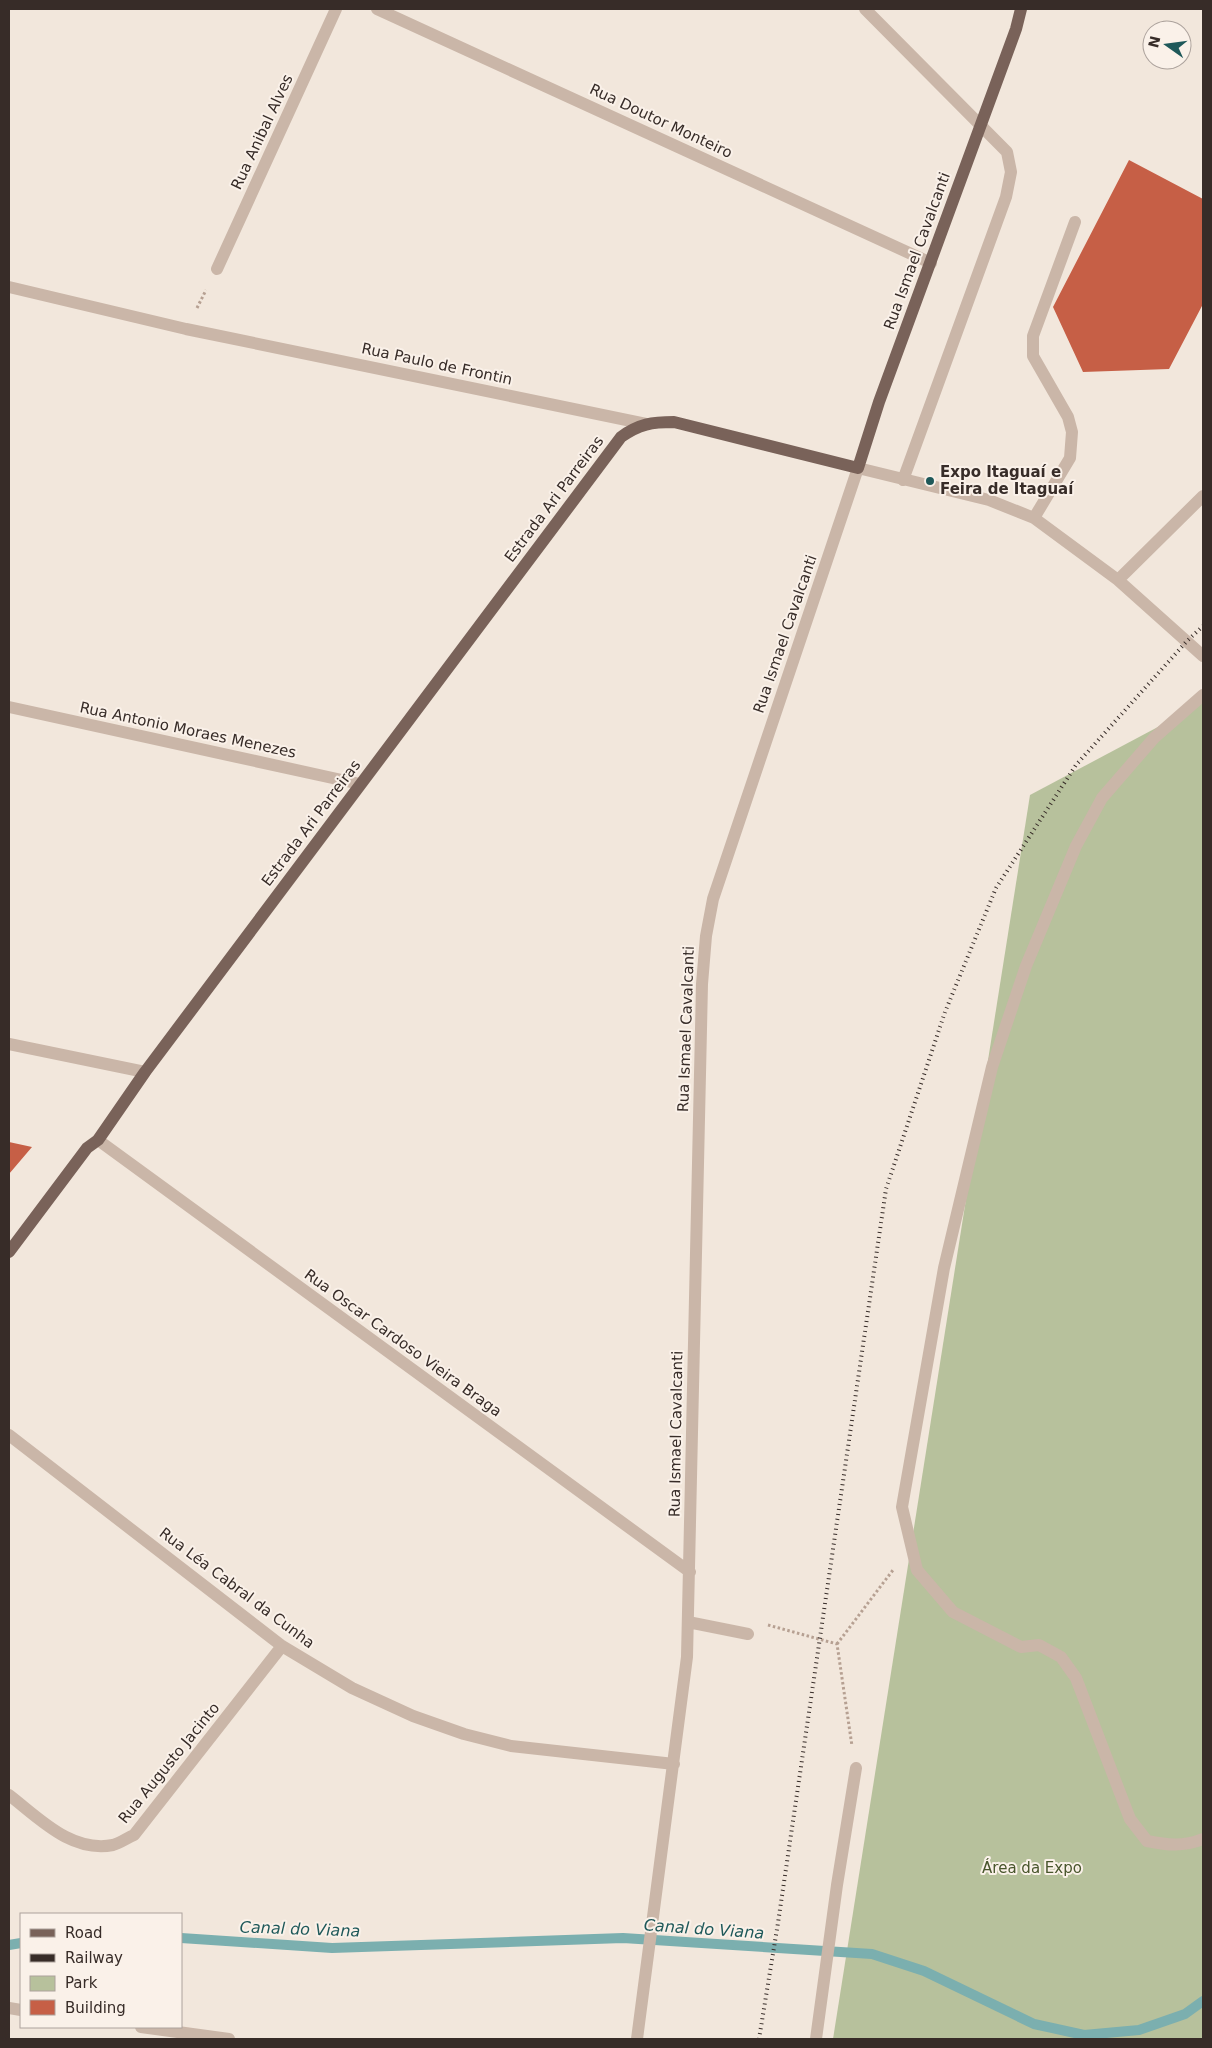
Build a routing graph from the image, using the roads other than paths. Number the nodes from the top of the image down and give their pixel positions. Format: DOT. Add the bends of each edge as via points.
graph roads {
  1 [pos="336,9"];
  2 [pos="377,9"];
  3 [pos="865,9"];
  4 [pos="1021,9"];
  5 [pos="981,124"];
  6 [pos="1075,222"];
  7 [pos="932,263"];
  8 [pos="217,269"];
  9 [pos="9,287"];
  10 [pos="646,424"];
  11 [pos="858,468"];
  12 [pos="903,480"];
  13 [pos="1203,496"];
  14 [pos="1034,518"];
  15 [pos="1118,580"];
  16 [pos="1203,656"];
  17 [pos="1203,695"];
  18 [pos="9,707"];
  19 [pos="360,784"];
  20 [pos="9,1044"];
  21 [pos="145,1072"];
  22 [pos="98,1140"];
  23 [pos="9,1252"];
  24 [pos="9,1435"];
  25 [pos="690,1572"];
  26 [pos="688,1622"];
  27 [pos="748,1634"];
  28 [pos="282,1646"];
  29 [pos="674,1764"];
  30 [pos="856,1768"];
  31 [pos="9,1795"];
  32 [pos="1203,1839"];
  33 [pos="148,2028"];
  34 [pos="229,2039"];
  35 [pos="637,2039"];
  36 [pos="816,2039"];
  1 -- 8 [label="street, Rua Anibal Alves"];
  2 -- 7 [label="street, Rua Doutor Monteiro"];
  3 -- 5 [label="street"];
  4 -- 5 [label="main road, Rua Ismael Cavalcanti"];
  5 -- 7 [label="main road, Rua Ismael Cavalcanti"];
  5 -- 12 [label="street" via="1007,152 1011,172 1006,197"];
  6 -- 14 [label="street" via="1033,336 1033,356 1068,416 1072,432 1070,458"];
  7 -- 11 [label="main road, Rua Ismael Cavalcanti" via="879,402"];
  9 -- 10 [label="street, Rua Paulo de Frontin" via="186,329"];
  10 -- 11 [label="main road, Rua Paulo de Frontin" via="674,422"];
  10 -- 19 [label="main road, Estrada Ari Parreiras" via="621,437"];
  11 -- 12 [label="street"];
  11 -- 25 [label="street, Rua Ismael Cavalcanti" via="713,899 706,936 702,984"];
  12 -- 14 [label="street" via="989,500"];
  13 -- 15 [label="street"];
  14 -- 15 [label="street"];
  15 -- 16 [label="street"];
  17 -- 32 [label="street" via="1154,738 1102,798 1076,846 1026,966 992,1067 944,1268 902,1507 917,1570 953,1612 1021,1647 1039,1645 1061,1657 1076,1678 1130,1819 1147,1841 1172,1846"];
  18 -- 19 [label="street, Rua Antonio Moraes Menezes"];
  19 -- 21 [label="main road, Estrada Ari Parreiras"];
  20 -- 21 [label="street"];
  21 -- 22 [label="main road, Estrada Ari Parreiras"];
  22 -- 23 [label="main road, Estrada Ari Parreiras" via="87,1148"];
  22 -- 25 [label="street, Rua Oscar Cardoso Vieira Braga"];
  24 -- 28 [label="street, Rua Léa Cabral da Cunha"];
  25 -- 26 [label="street, Rua Ismael Cavalcanti"];
  26 -- 27 [label="street"];
  26 -- 29 [label="street, Rua Ismael Cavalcanti"];
  28 -- 29 [label="street, Rua Léa Cabral da Cunha" via="352,1688 413,1716 464,1734 511,1746"];
  28 -- 31 [label="street, Rua Augusto Jacinto" via="134,1836 113,1845 85,1845 64,1837"];
  29 -- 35 [label="street, Rua Ismael Cavalcanti"];
  30 -- 36 [label="street"];
  33 -- 34 [label="street"];
}
